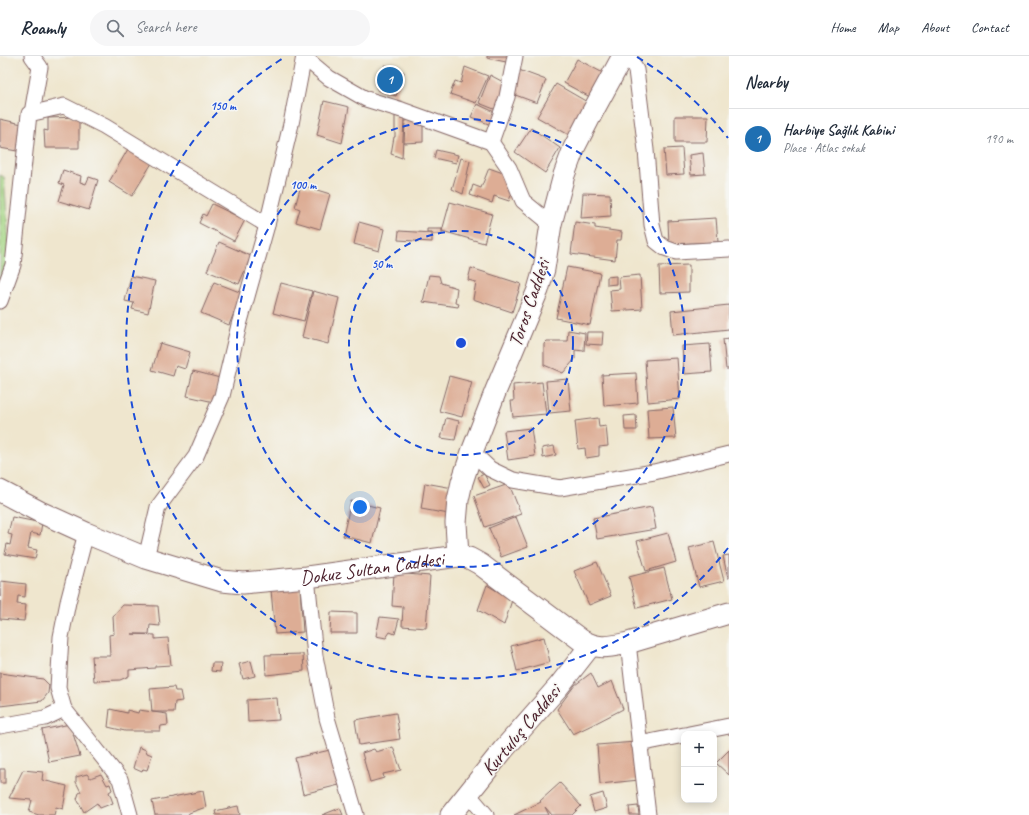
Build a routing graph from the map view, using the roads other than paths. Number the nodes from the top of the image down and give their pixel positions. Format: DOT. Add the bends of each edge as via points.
graph roads {
  1 [pos="32,56"];
  2 [pos="515,56"];
  3 [pos="623,56"];
  4 [pos="629,56"];
  5 [pos="304,57"];
  6 [pos="32,113"];
  7 [pos="491,142"];
  8 [pos="551,224"];
  9 [pos="267,225"];
  10 [pos="729,249"];
  11 [pos="0,301"];
  12 [pos="472,452"];
  13 [pos="729,454"];
  14 [pos="0,491"];
  15 [pos="86,533"];
  16 [pos="458,556"];
  17 [pos="146,558"];
  18 [pos="307,577"];
  19 [pos="729,613"];
  20 [pos="628,642"];
  21 [pos="591,645"];
  22 [pos="64,709"];
  23 [pos="0,726"];
  24 [pos="729,726"];
  25 [pos="704,731"];
  26 [pos="681,736"];
  27 [pos="639,744"];
  28 [pos="468,794"];
  29 [pos="130,815"];
  30 [pos="356,815"];
  31 [pos="451,815"];
  32 [pos="486,815"];
  33 [pos="648,815"];
  1 -- 6 [label="street" via="40,67"];
  2 -- 7 [label="street" via="507,97"];
  3 -- 8 [label="street, Toros Caddesi" via="574,148"];
  4 -- 10 [label="street" via="636,70 652,225 656,241 676,252"];
  5 -- 7 [label="street" via="329,78 366,99"];
  5 -- 9 [label="street"];
  6 -- 9 [label="street" via="64,106 104,126"];
  6 -- 11 [label="street" via="29,114 12,265"];
  7 -- 8 [label="street" via="509,168 523,201"];
  8 -- 12 [label="street, Toros Caddesi" via="538,290"];
  9 -- 17 [label="street" via="222,396 196,456 158,507"];
  12 -- 13 [label="street" via="490,470 513,480 560,488 654,472"];
  12 -- 16 [label="street, Toros Caddesi" via="458,500"];
  14 -- 15 [label="street, Dokuz Sultan Caddesi"];
  15 -- 17 [label="street, Dokuz Sultan Caddesi"];
  15 -- 22 [label="street" via="61,637 58,688"];
  16 -- 18 [label="street, Dokuz Sultan Caddesi"];
  16 -- 21 [label="street, Dokuz Sultan Caddesi" via="480,564"];
  17 -- 18 [label="street, Dokuz Sultan Caddesi" via="222,581 242,583"];
  18 -- 30 [label="street" via="315,656 327,718"];
  19 -- 20 [label="street, Dokuz Sultan Caddesi"];
  20 -- 21 [label="street, Dokuz Sultan Caddesi" via="606,647"];
  20 -- 27 [label="street"];
  21 -- 28 [label="street, Kurtuluş Caddesi"];
  22 -- 23 [label="street" via="46,718"];
  22 -- 29 [label="street" via="120,779"];
  24 -- 25 [label="street"];
  26 -- 27 [label="street"];
  27 -- 33 [label="street"];
  28 -- 31 [label="street, Kurtuluş Caddesi"];
  28 -- 32 [label="street"];
}
